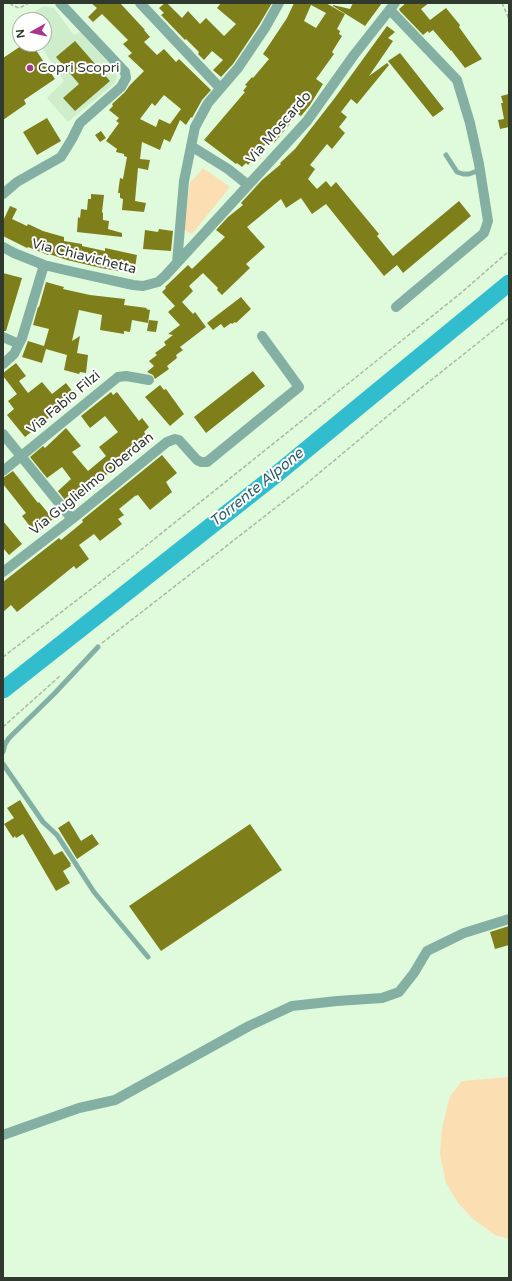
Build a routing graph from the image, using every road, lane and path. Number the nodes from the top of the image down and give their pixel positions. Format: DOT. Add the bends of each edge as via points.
graph roads {
  1 [pos="10,3"];
  2 [pos="29,3"];
  3 [pos="60,3"];
  4 [pos="140,3"];
  5 [pos="279,3"];
  6 [pos="502,3"];
  7 [pos="392,6"];
  8 [pos="509,19"];
  9 [pos="220,88"];
  10 [pos="191,146"];
  11 [pos="446,155"];
  12 [pos="480,170"];
  13 [pos="248,185"];
  14 [pos="3,194"];
  15 [pos="3,247"];
  16 [pos="509,251"];
  17 [pos="177,264"];
  18 [pos="44,265"];
  19 [pos="396,307"];
  20 [pos="509,318"];
  21 [pos="262,336"];
  22 [pos="3,337"];
  23 [pos="19,344"];
  24 [pos="3,364"];
  25 [pos="149,380"];
  26 [pos="3,434"];
  27 [pos="22,456"];
  28 [pos="3,471"];
  29 [pos="72,519"];
  30 [pos="3,572"];
  31 [pos="98,647"];
  32 [pos="3,657"];
  33 [pos="65,672"];
  34 [pos="3,727"];
  35 [pos="3,752"];
  36 [pos="3,764"];
  37 [pos="509,919"];
  38 [pos="148,957"];
  39 [pos="3,1135"];
  1 -- 2 [label="path" via="19,8"];
  3 -- 14 [label="street" via="125,72 126,78 120,87 80,123 61,158 17,182"];
  4 -- 9 [label="street"];
  5 -- 9 [label="street" via="262,34"];
  6 -- 8 [label="path"];
  7 -- 12 [label="street" via="457,80"];
  7 -- 13 [label="street, Via Moscardo" via="307,121"];
  9 -- 10 [label="street" via="195,126"];
  10 -- 13 [label="street"];
  10 -- 17 [label="street" via="184,181"];
  11 -- 12 [label="lane" via="457,172 469,174"];
  12 -- 19 [label="street" via="488,221 484,233"];
  13 -- 17 [label="street, Via Moscardo"];
  15 -- 18 [label="street, Via Chiavichetta"];
  16 -- 32 [label="path" via="462,294"];
  17 -- 18 [label="street, Via Chiavichetta" via="158,282 143,286"];
  18 -- 23 [label="street"];
  20 -- 31 [label="path" via="306,484"];
  21 -- 29 [label="street, Via Guglielmo Oberdan" via="299,387 207,462 197,460 179,440 167,442"];
  22 -- 23 [label="street"];
  23 -- 24 [label="street" via="14,354"];
  25 -- 27 [label="street, Via Fabio Filzi" via="118,377"];
  26 -- 27 [label="street"];
  27 -- 28 [label="street, Via Fabio Filzi"];
  27 -- 29 [label="street"];
  29 -- 30 [label="street, Via Guglielmo Oberdan"];
  31 -- 35 [label="lane" via="9,738"];
  33 -- 34 [label="path"];
  36 -- 38 [label="lane" via="43,822 57,835 94,892"];
  37 -- 39 [label="street" via="464,933 427,951 399,992 382,998 292,1006 249,1026 115,1100 79,1108"];
}
